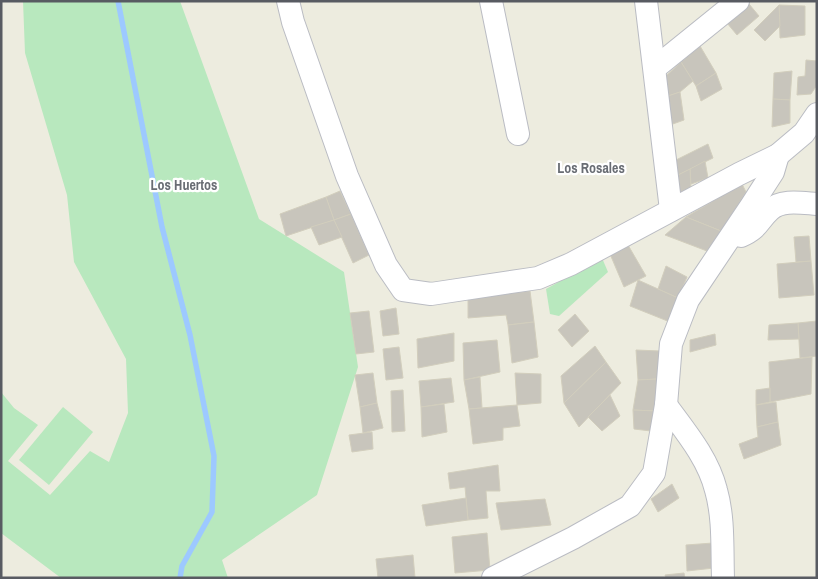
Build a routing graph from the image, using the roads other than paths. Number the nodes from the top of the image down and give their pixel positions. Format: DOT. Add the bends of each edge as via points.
graph roads {
  1 [pos="288,1"];
  2 [pos="491,1"];
  3 [pos="646,1"];
  4 [pos="738,1"];
  5 [pos="654,68"];
  6 [pos="817,114"];
  7 [pos="518,134"];
  8 [pos="778,155"];
  9 [pos="817,204"];
  10 [pos="671,210"];
  11 [pos="733,234"];
  12 [pos="666,405"];
  13 [pos="493,578"];
  14 [pos="723,578"];
  1 -- 10 [label="street" via="347,176 386,265 403,290 431,294 538,278 571,264"];
  2 -- 7 [label="street"];
  3 -- 5 [label="street"];
  4 -- 5 [label="street"];
  5 -- 10 [label="street"];
  6 -- 8 [label="street" via="804,133"];
  8 -- 10 [label="street"];
  8 -- 11 [label="street" via="773,172"];
  9 -- 11 [label="street" via="790,202 771,208 753,231 741,236"];
  11 -- 12 [label="street" via="688,300 671,344"];
  12 -- 13 [label="street" via="654,473 630,506"];
  12 -- 14 [label="street" via="703,459 716,488 720,507"];
}
